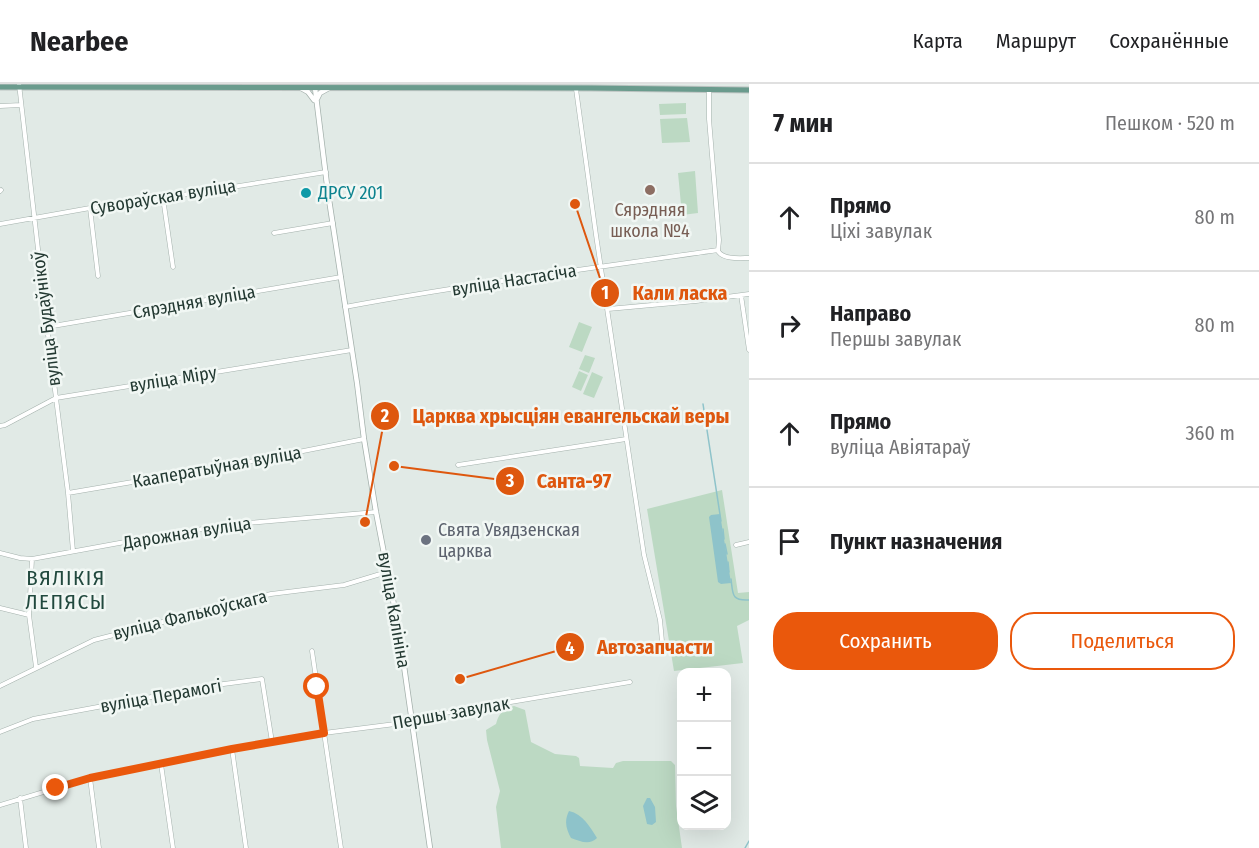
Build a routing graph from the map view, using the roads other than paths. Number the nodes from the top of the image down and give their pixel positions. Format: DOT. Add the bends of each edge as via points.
graph roads {
  1 [pos="19,86"];
  2 [pos="0,87"];
  3 [pos="550,87"];
  4 [pos="656,87"];
  5 [pos="300,88"];
  6 [pos="315,88"];
  7 [pos="329,88"];
  8 [pos="576,88"];
  9 [pos="709,90"];
  10 [pos="749,90"];
  11 [pos="21,105"];
  12 [pos="316,105"];
  13 [pos="0,106"];
  14 [pos="326,172"];
  15 [pos="163,198"];
  16 [pos="90,208"];
  17 [pos="34,217"];
  18 [pos="333,223"];
  19 [pos="0,224"];
  20 [pos="273,233"];
  21 [pos="718,250"];
  22 [pos="749,258"];
  23 [pos="172,267"];
  24 [pos="601,267"];
  25 [pos="98,276"];
  26 [pos="341,277"];
  27 [pos="749,294"];
  28 [pos="741,295"];
  29 [pos="345,307"];
  30 [pos="608,309"];
  31 [pos="47,327"];
  32 [pos="351,350"];
  33 [pos="749,350"];
  34 [pos="56,398"];
  35 [pos="0,426"];
  36 [pos="364,439"];
  37 [pos="626,439"];
  38 [pos="458,465"];
  39 [pos="68,493"];
  40 [pos="376,512"];
  41 [pos="749,542"];
  42 [pos="736,545"];
  43 [pos="73,551"];
  44 [pos="0,553"];
  45 [pos="32,559"];
  46 [pos="387,572"];
  47 [pos="0,608"];
  48 [pos="29,615"];
  49 [pos="312,651"];
  50 [pos="663,652"];
  51 [pos="36,667"];
  52 [pos="630,682"];
  53 [pos="0,686"];
  54 [pos="411,722"];
  55 [pos="0,732"];
  56 [pos="324,733"];
  57 [pos="273,742"];
  58 [pos="232,749"];
  59 [pos="161,764"];
  60 [pos="90,778"];
  61 [pos="20,798"];
  62 [pos="0,804"];
  63 [pos="26,848"];
  64 [pos="99,848"];
  65 [pos="172,848"];
  66 [pos="246,848"];
  67 [pos="341,848"];
  68 [pos="430,848"];
  1 -- 2 [label="main road"];
  1 -- 5 [label="main road"];
  1 -- 11 [label="street, вуліца Будаўнікоў"];
  3 -- 7 [label="main road"];
  3 -- 8 [label="main road"];
  4 -- 8 [label="main road"];
  4 -- 9 [label="main road"];
  5 -- 6 [label="main road"];
  5 -- 12 [label="street" via="311,94"];
  6 -- 7 [label="main road"];
  6 -- 12 [label="street, вуліца Калініна"];
  7 -- 12 [label="street" via="318,95"];
  8 -- 24 [label="street"];
  9 -- 10 [label="main road"];
  9 -- 21 [label="street"];
  11 -- 13 [label="street"];
  11 -- 17 [label="street, вуліца Будаўнікоў"];
  12 -- 14 [label="street, вуліца Калініна"];
  14 -- 15 [label="street, Сувораўская вуліца"];
  14 -- 18 [label="street, вуліца Калініна"];
  15 -- 16 [label="street, Сувораўская вуліца"];
  15 -- 23 [label="street"];
  16 -- 17 [label="street, Сувораўская вуліца"];
  16 -- 25 [label="street"];
  17 -- 19 [label="street, Сувораўская вуліца"];
  17 -- 31 [label="street, вуліца Будаўнікоў"];
  18 -- 20 [label="street"];
  18 -- 26 [label="street, вуліца Калініна"];
  21 -- 22 [label="street" via="729,258"];
  21 -- 24 [label="street, вуліца Настасіча"];
  24 -- 29 [label="street, вуліца Настасіча"];
  24 -- 30 [label="street"];
  26 -- 29 [label="street, вуліца Калініна"];
  26 -- 31 [label="street, Сярэдняя вуліца"];
  27 -- 28 [label="street"];
  28 -- 30 [label="street"];
  28 -- 33 [label="street"];
  29 -- 32 [label="street, вуліца Калініна"];
  30 -- 37 [label="street"];
  31 -- 34 [label="street, вуліца Будаўнікоў"];
  32 -- 34 [label="street, вуліца Міру"];
  32 -- 36 [label="street, вуліца Калініна"];
  34 -- 35 [label="street, вуліца Міру"];
  34 -- 39 [label="street, вуліца Будаўнікоў"];
  36 -- 39 [label="street, Кааператыўная вуліца"];
  36 -- 40 [label="street, вуліца Калініна"];
  37 -- 38 [label="street"];
  37 -- 50 [label="street"];
  39 -- 43 [label="street, вуліца Будаўнікоў"];
  40 -- 43 [label="street, Дарожная вуліца" via="236,524"];
  40 -- 46 [label="street, вуліца Калініна"];
  41 -- 42 [label="street"];
  43 -- 45 [label="street, Дарожная вуліца"];
  44 -- 45 [label="street, Дарожная вуліца"];
  45 -- 48 [label="street"];
  46 -- 51 [label="street, вуліца Фалькоўскага" via="344,585 270,594 203,610 94,640"];
  46 -- 54 [label="street, вуліца Калініна"];
  47 -- 48 [label="street"];
  48 -- 51 [label="street"];
  49 -- 56 [label="street"];
  51 -- 53 [label="street, вуліца Фалькоўскага"];
  52 -- 54 [label="street, Першы завулак" via="421,717"];
  54 -- 56 [label="street, Першы завулак"];
  54 -- 68 [label="street, вуліца Калініна"];
  55 -- 57 [label="street, вуліца Перамогі" via="33,719 262,679"];
  56 -- 57 [label="street, Першы завулак"];
  56 -- 67 [label="street"];
  57 -- 58 [label="street, Першы завулак"];
  58 -- 59 [label="street, Першы завулак"];
  58 -- 66 [label="street"];
  59 -- 60 [label="street, Першы завулак"];
  59 -- 65 [label="street"];
  60 -- 61 [label="street, Першы завулак"];
  60 -- 64 [label="street"];
  61 -- 62 [label="street, Першы завулак"];
  61 -- 63 [label="street"];
}
